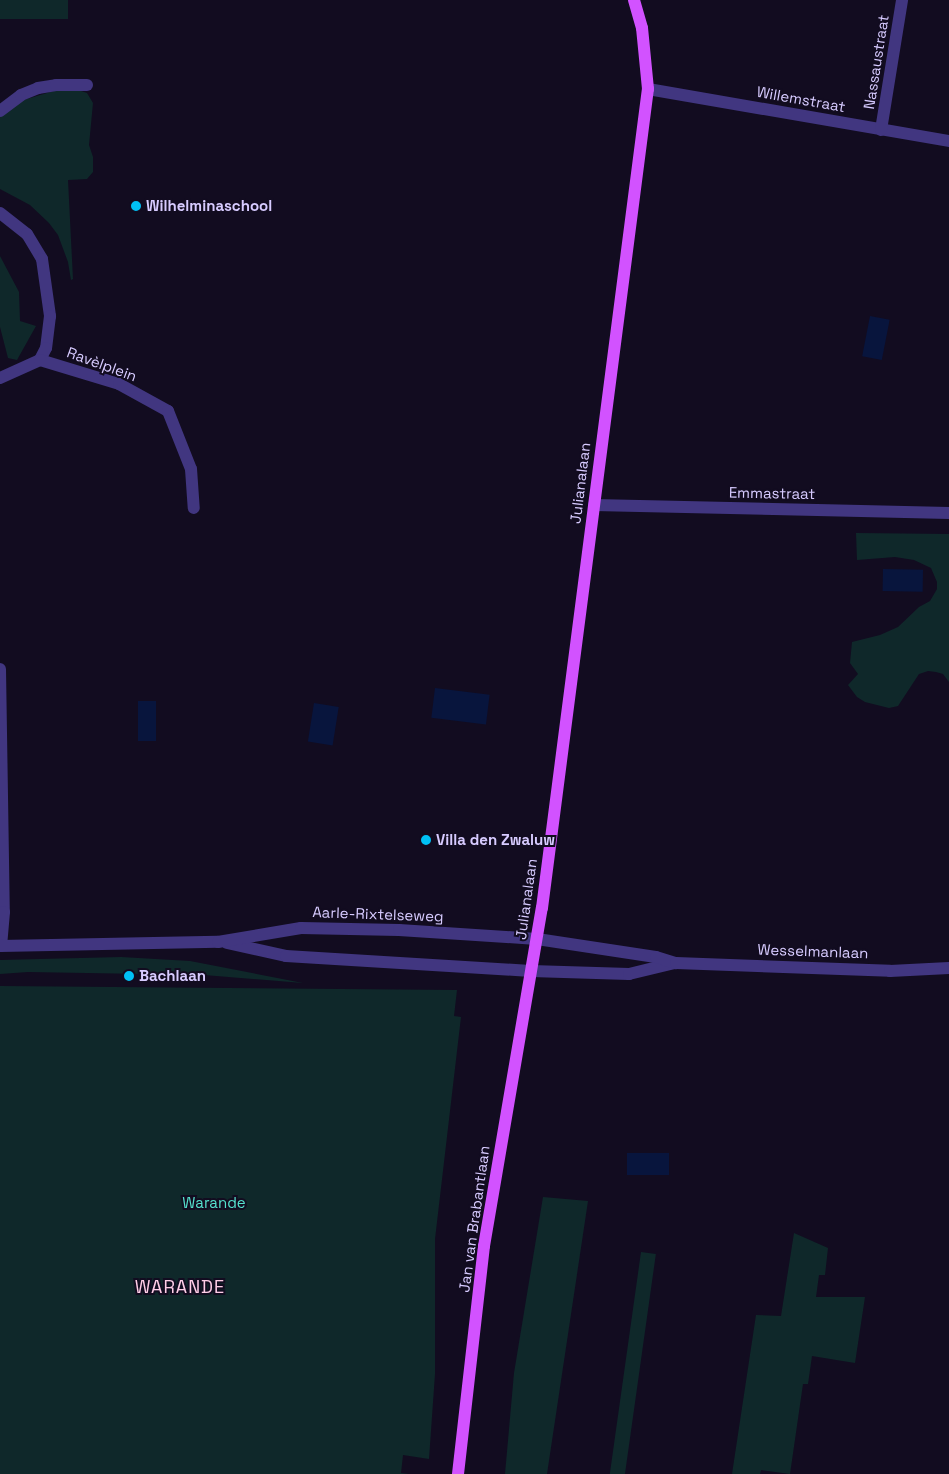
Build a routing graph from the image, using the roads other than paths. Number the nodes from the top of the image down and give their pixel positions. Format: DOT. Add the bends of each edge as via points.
graph roads {
  1 [pos="634,0"];
  2 [pos="902,0"];
  3 [pos="87,85"];
  4 [pos="648,89"];
  5 [pos="0,111"];
  6 [pos="881,130"];
  7 [pos="949,141"];
  8 [pos="0,213"];
  9 [pos="40,360"];
  10 [pos="0,378"];
  11 [pos="594,505"];
  12 [pos="194,508"];
  13 [pos="949,513"];
  14 [pos="0,668"];
  15 [pos="537,939"];
  16 [pos="218,942"];
  17 [pos="0,946"];
  18 [pos="676,962"];
  19 [pos="949,968"];
  20 [pos="531,971"];
  21 [pos="458,1474"];
  1 -- 4 [label="main road, Julianalaan" via="642,28"];
  2 -- 6 [label="street, Nassaustraat"];
  3 -- 5 [label="street" via="38,88 21,95"];
  4 -- 6 [label="street, Willemstraat"];
  4 -- 11 [label="main road, Julianalaan"];
  6 -- 7 [label="street, Willemstraat"];
  8 -- 9 [label="street, Ravèlplein" via="27,234 42,259 50,316 46,348"];
  9 -- 10 [label="street"];
  9 -- 12 [label="street, Ravèlplein" via="119,384 168,410 191,469"];
  11 -- 13 [label="street, Emmastraat"];
  11 -- 15 [label="main road, Julianalaan"];
  14 -- 17 [label="street" via="4,912"];
  15 -- 16 [label="street, Aarle-Rixtelseweg" via="399,930 301,928"];
  15 -- 18 [label="street, Wesselmanlaan"];
  15 -- 20 [label="main road, Julianalaan"];
  16 -- 17 [label="street, Aarle-Rixtelseweg"];
  16 -- 20 [label="street, Aarle-Rixtelseweg" via="286,956"];
  18 -- 19 [label="street, Wesselmanlaan" via="890,971"];
  18 -- 20 [label="street, Wesselmanlaan" via="629,974"];
  20 -- 21 [label="main road, Jan van Brabantlaan" via="484,1246"];
}
